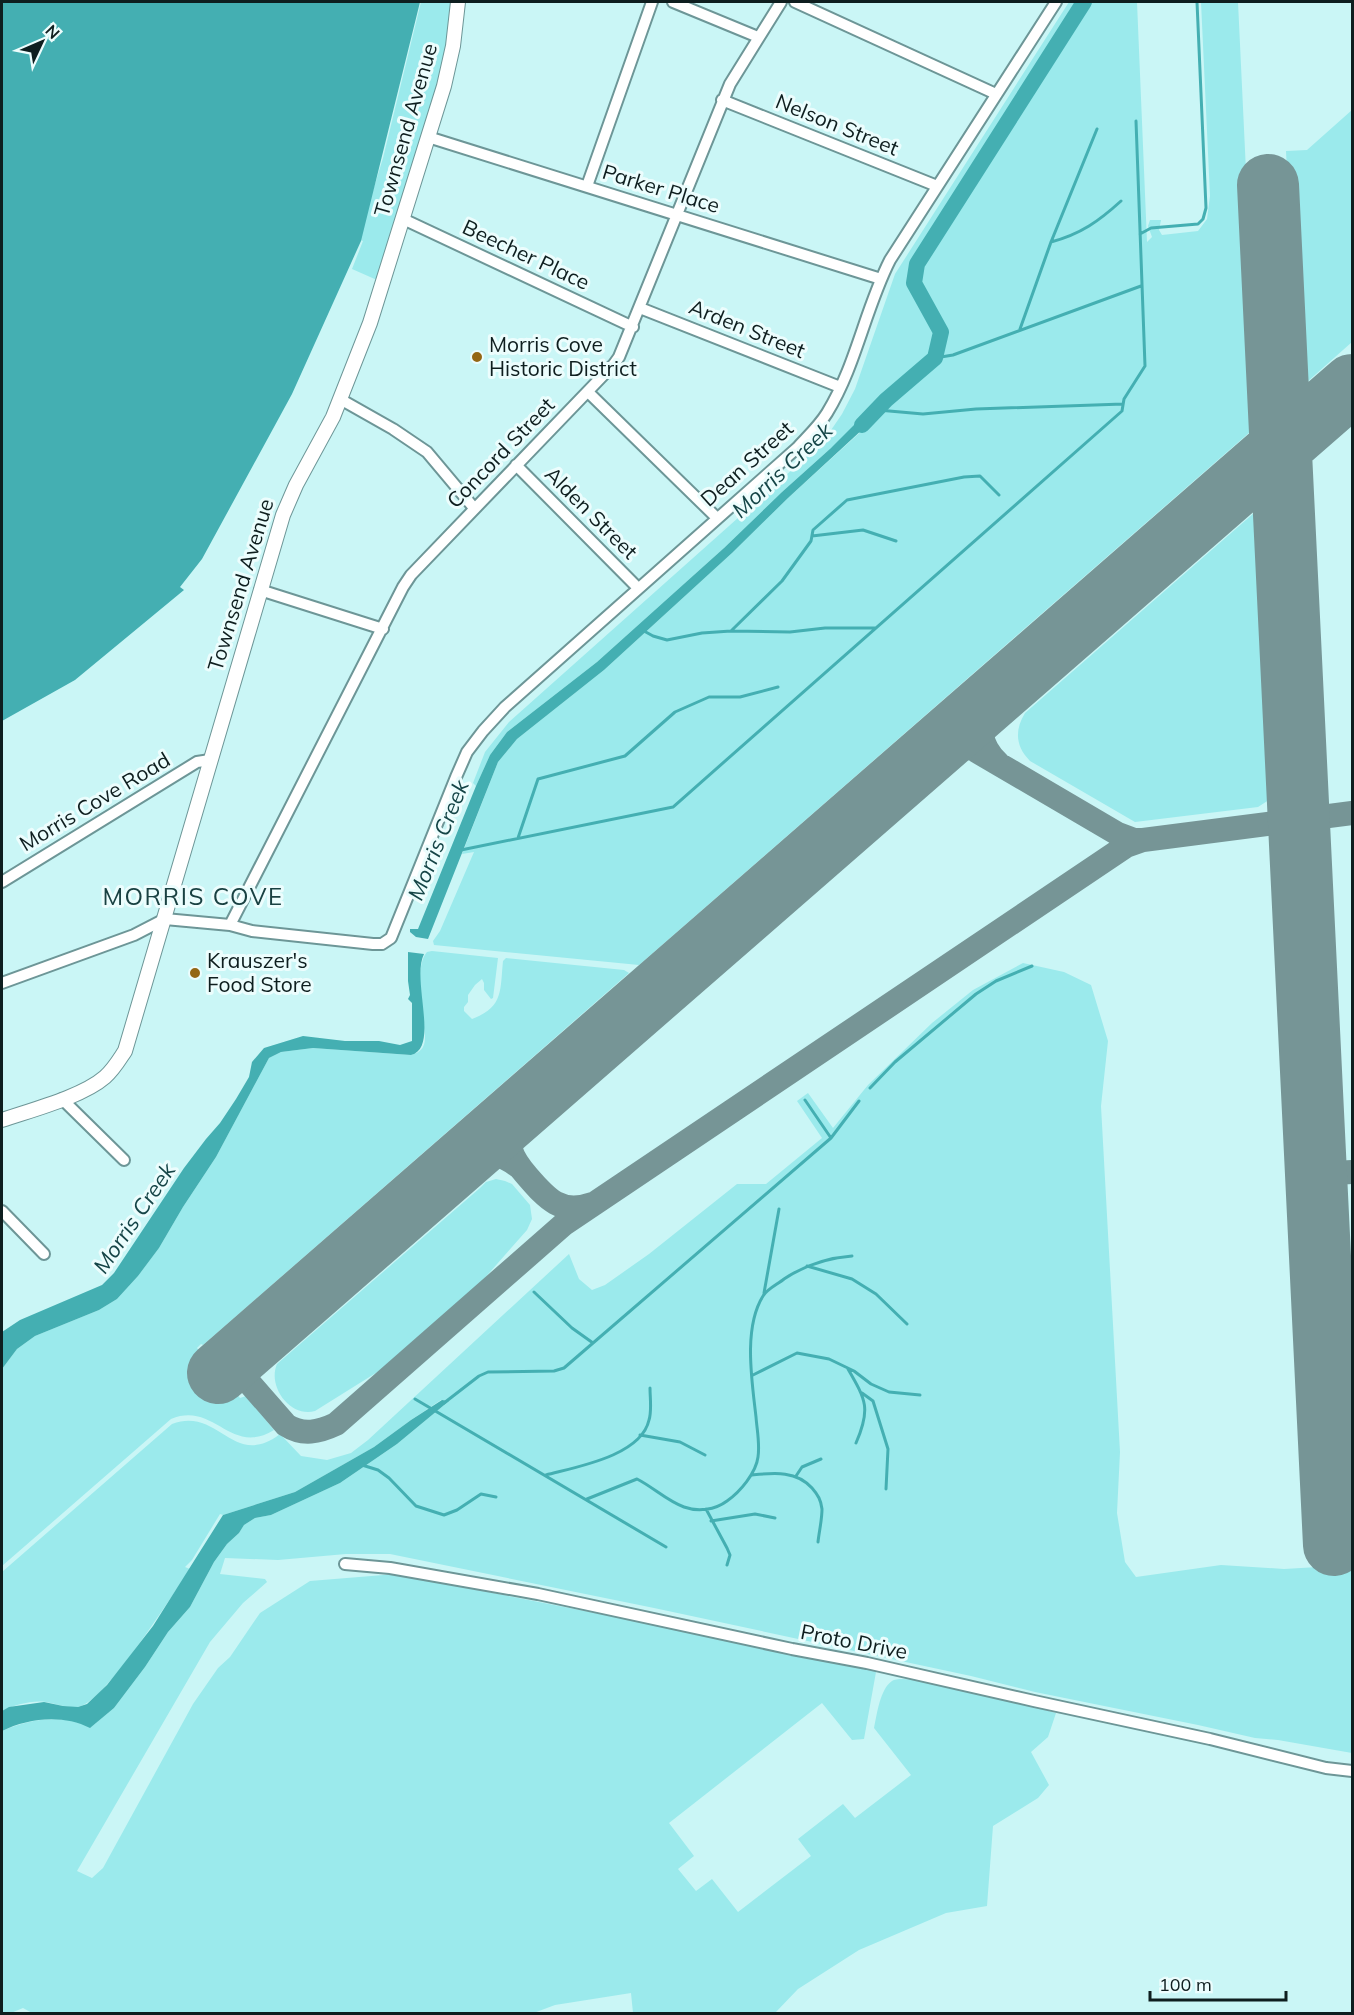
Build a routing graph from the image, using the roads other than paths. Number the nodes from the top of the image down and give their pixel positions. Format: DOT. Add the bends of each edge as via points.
graph roads {
  1 [pos="458,2"];
  2 [pos="652,2"];
  3 [pos="673,2"];
  4 [pos="781,2"];
  5 [pos="795,2"];
  6 [pos="1056,2"];
  7 [pos="758,36"];
  8 [pos="996,94"];
  9 [pos="723,100"];
  10 [pos="428,137"];
  11 [pos="587,186"];
  12 [pos="937,186"];
  13 [pos="677,214"];
  14 [pos="403,219"];
  15 [pos="881,279"];
  16 [pos="640,308"];
  17 [pos="633,327"];
  18 [pos="840,387"];
  19 [pos="588,392"];
  20 [pos="340,399"];
  21 [pos="516,465"];
  22 [pos="474,507"];
  23 [pos="717,518"];
  24 [pos="638,588"];
  25 [pos="260,590"];
  26 [pos="382,629"];
  27 [pos="210,760"];
  28 [pos="2,882"];
  29 [pos="165,919"];
  30 [pos="230,925"];
  31 [pos="3,980"];
  32 [pos="62,1099"];
  33 [pos="2,1120"];
  34 [pos="124,1160"];
  35 [pos="2,1210"];
  36 [pos="44,1254"];
  37 [pos="345,1564"];
  38 [pos="1353,1771"];
  1 -- 10 [label="main road, Townsend Avenue" via="449,66"];
  2 -- 11 [label="street"];
  3 -- 7 [label="street"];
  4 -- 7 [label="street, Concord Street"];
  5 -- 8 [label="street"];
  6 -- 8 [label="street, Dean Street"];
  7 -- 9 [label="street, Concord Street"];
  8 -- 12 [label="street, Dean Street"];
  9 -- 12 [label="street, Nelson Street"];
  9 -- 13 [label="street, Concord Street"];
  10 -- 11 [label="street, Parker Place"];
  10 -- 14 [label="main road, Townsend Avenue"];
  11 -- 13 [label="street, Parker Place"];
  12 -- 15 [label="street, Dean Street"];
  13 -- 15 [label="street, Parker Place"];
  13 -- 16 [label="street, Concord Street"];
  14 -- 17 [label="street, Beecher Place"];
  14 -- 20 [label="main road, Townsend Avenue" via="370,323"];
  15 -- 18 [label="street, Dean Street"];
  16 -- 17 [label="street, Concord Street"];
  16 -- 18 [label="street, Arden Street"];
  17 -- 19 [label="street, Concord Street" via="615,364"];
  18 -- 23 [label="street, Dean Street" via="826,415 797,448"];
  19 -- 21 [label="street, Concord Street"];
  19 -- 23 [label="street"];
  20 -- 22 [label="street" via="427,452"];
  20 -- 25 [label="main road, Townsend Avenue" via="290,497"];
  21 -- 22 [label="street, Concord Street"];
  21 -- 24 [label="street, Alden Street"];
  22 -- 26 [label="street, Concord Street" via="411,575"];
  23 -- 24 [label="street, Dean Street"];
  24 -- 30 [label="street, Dean Street" via="505,707 467,752 391,938 373,944 252,931"];
  25 -- 26 [label="street"];
  25 -- 27 [label="main road, Townsend Avenue"];
  26 -- 30 [label="street, Concord Street"];
  27 -- 28 [label="street, Morris Cove Road" via="197,762"];
  27 -- 29 [label="main road, Townsend Avenue"];
  29 -- 30 [label="street"];
  29 -- 31 [label="street" via="134,935"];
  29 -- 32 [label="main road, Townsend Avenue" via="125,1051 104,1078"];
  32 -- 33 [label="main road, Townsend Avenue"];
  32 -- 34 [label="street"];
  35 -- 36 [label="street"];
  37 -- 38 [label="street, Proto Drive" via="390,1568 549,1597"];
}
